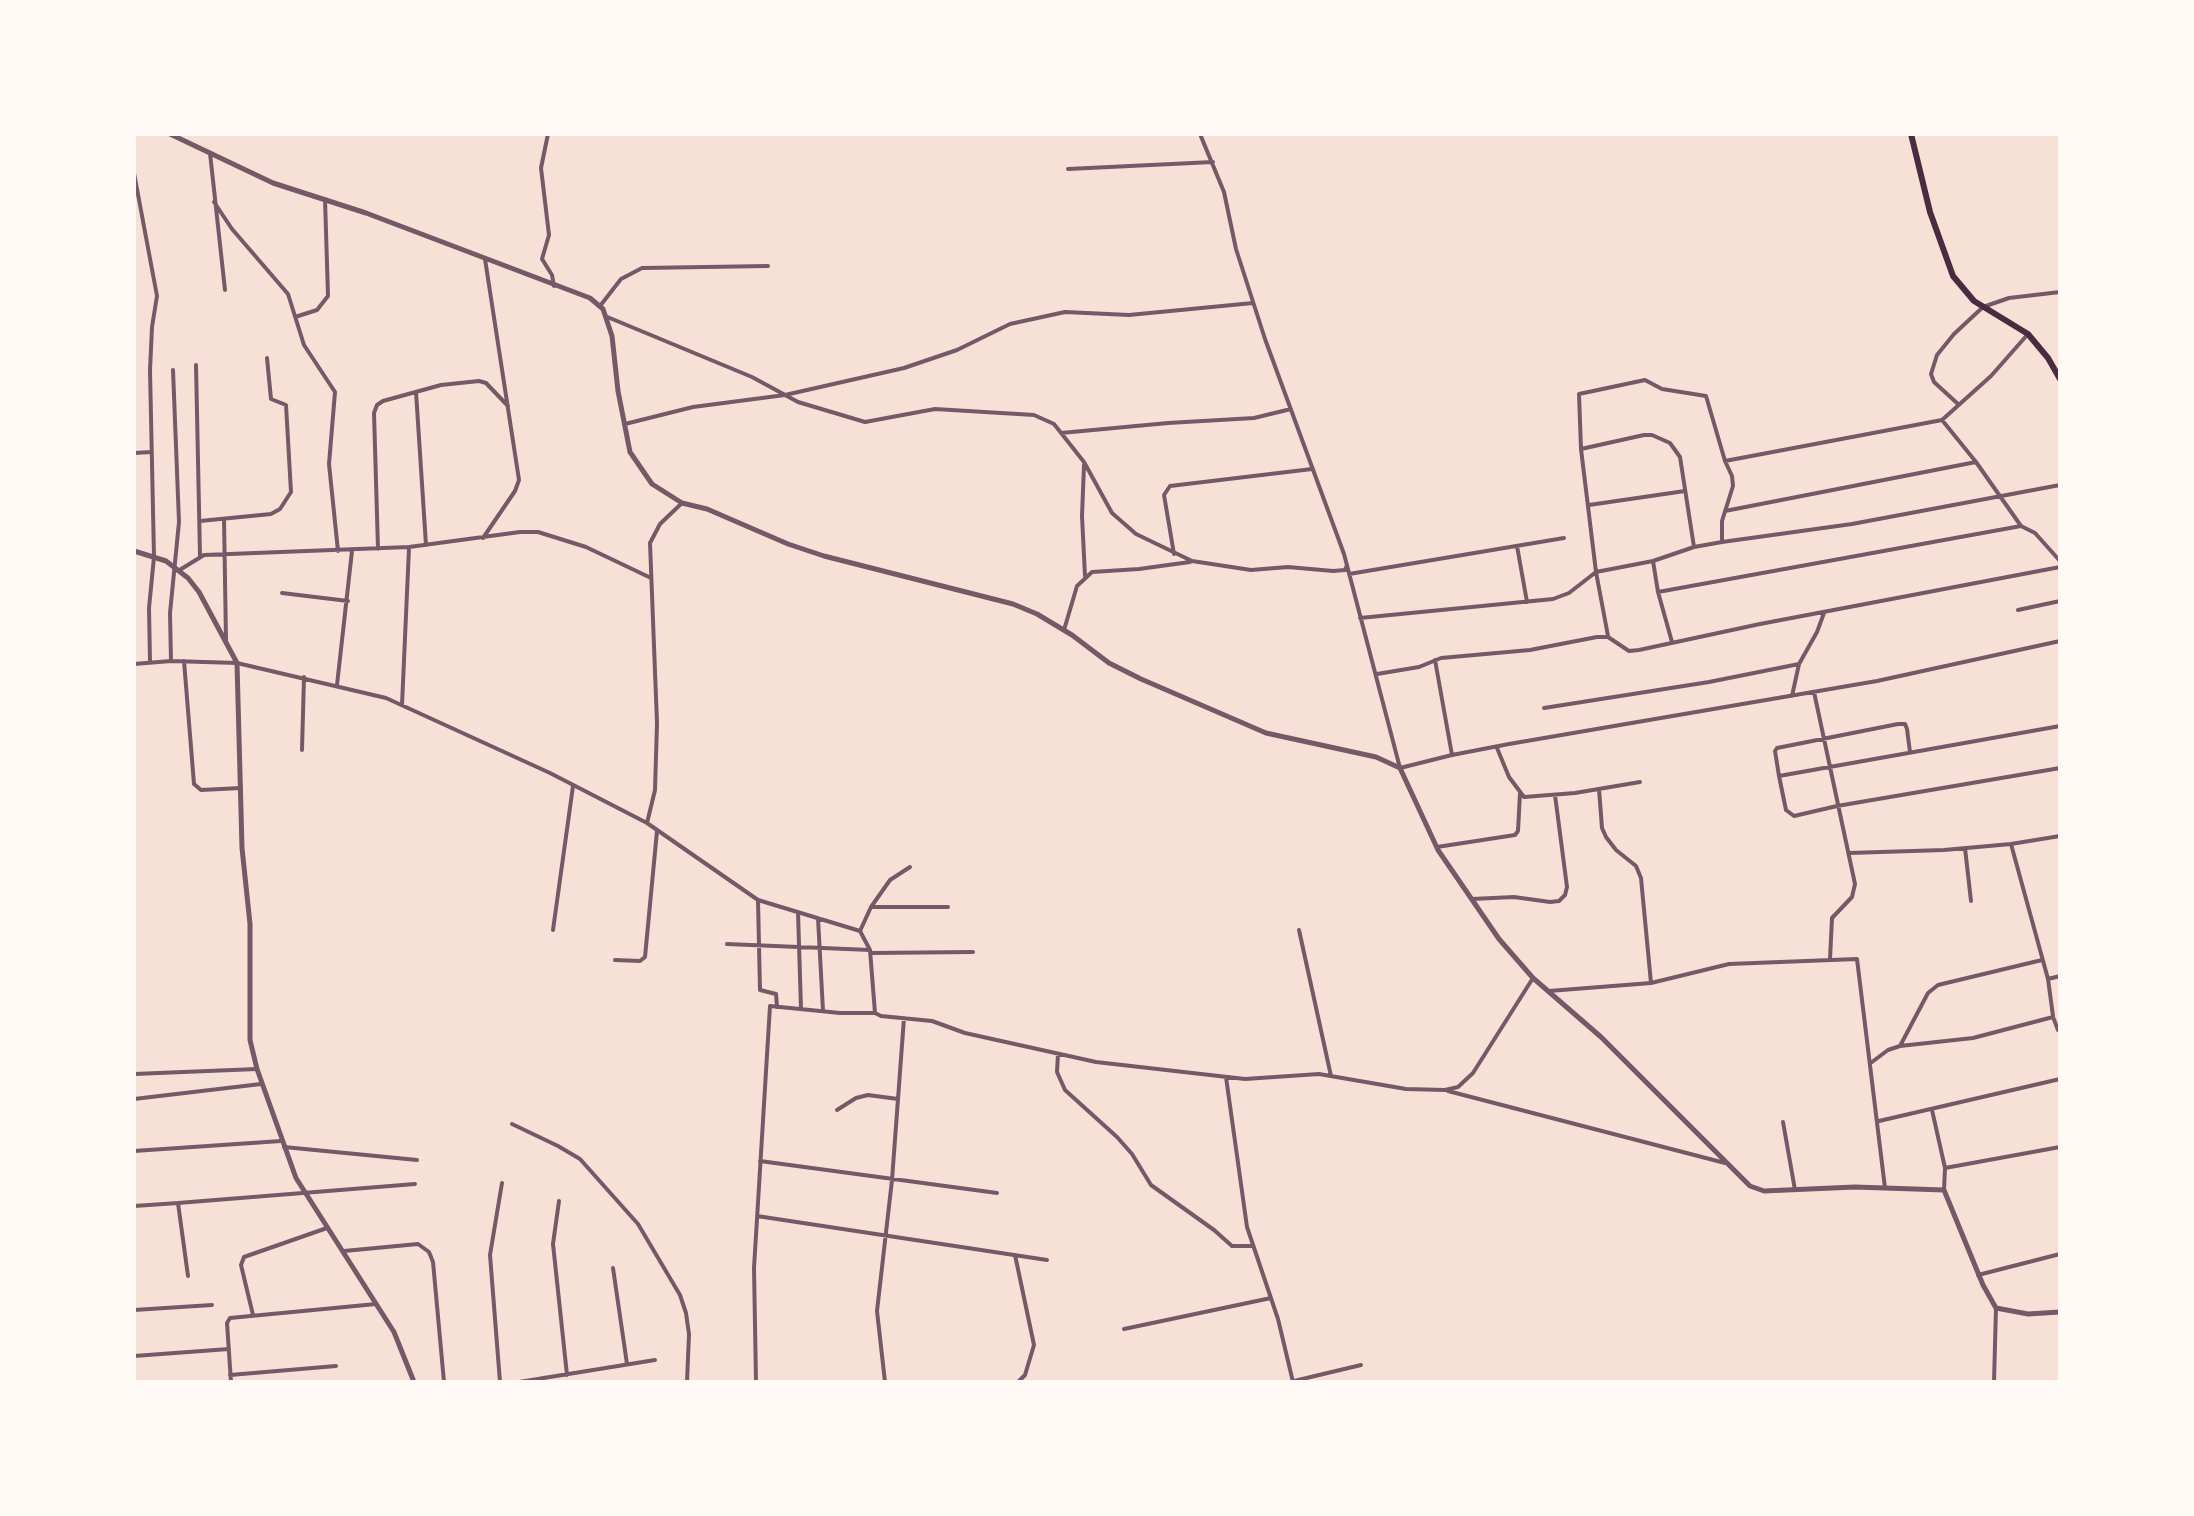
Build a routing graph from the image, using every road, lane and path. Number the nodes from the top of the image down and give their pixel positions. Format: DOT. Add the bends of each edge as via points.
graph roads {
  1 [pos="170,134"];
  2 [pos="548,134"];
  3 [pos="1200,134"];
  4 [pos="1911,134"];
  5 [pos="210,153"];
  6 [pos="1213,162"];
  7 [pos="1068,169"];
  8 [pos="134,173"];
  9 [pos="325,199"];
  10 [pos="214,202"];
  11 [pos="485,259"];
  12 [pos="768,266"];
  13 [pos="554,286"];
  14 [pos="225,290"];
  15 [pos="2060,292"];
  16 [pos="1253,303"];
  17 [pos="600,306"];
  18 [pos="1983,307"];
  19 [pos="605,316"];
  20 [pos="295,317"];
  21 [pos="2028,334"];
  22 [pos="267,358"];
  23 [pos="2060,361"];
  24 [pos="2051,364"];
  25 [pos="196,365"];
  26 [pos="173,370"];
  27 [pos="2060,379"];
  28 [pos="416,392"];
  29 [pos="785,395"];
  30 [pos="1958,404"];
  31 [pos="509,407"];
  32 [pos="1291,409"];
  33 [pos="1942,420"];
  34 [pos="625,424"];
  35 [pos="1061,433"];
  36 [pos="1581,449"];
  37 [pos="151,452"];
  38 [pos="134,453"];
  39 [pos="1725,461"];
  40 [pos="1084,462"];
  41 [pos="1976,462"];
  42 [pos="1312,469"];
  43 [pos="2060,485"];
  44 [pos="1685,491"];
  45 [pos="1998,497"];
  46 [pos="682,503"];
  47 [pos="1588,505"];
  48 [pos="1725,511"];
  49 [pos="224,519"];
  50 [pos="200,521"];
  51 [pos="2021,526"];
  52 [pos="483,538"];
  53 [pos="1564,538"];
  54 [pos="1722,542"];
  55 [pos="426,545"];
  56 [pos="1517,546"];
  57 [pos="409,547"];
  58 [pos="1694,547"];
  59 [pos="378,549"];
  60 [pos="134,551"];
  61 [pos="338,551"];
  62 [pos="352,551"];
  63 [pos="226,554"];
  64 [pos="1174,554"];
  65 [pos="200,556"];
  66 [pos="154,557"];
  67 [pos="1192,561"];
  68 [pos="1653,561"];
  69 [pos="2060,564"];
  70 [pos="1347,565"];
  71 [pos="176,570"];
  72 [pos="1596,572"];
  73 [pos="1349,574"];
  74 [pos="1085,576"];
  75 [pos="651,578"];
  76 [pos="1658,592"];
  77 [pos="282,593"];
  78 [pos="348,601"];
  79 [pos="2060,601"];
  80 [pos="1527,602"];
  81 [pos="2018,610"];
  82 [pos="1824,613"];
  83 [pos="1360,618"];
  84 [pos="1064,630"];
  85 [pos="1608,637"];
  86 [pos="226,640"];
  87 [pos="2060,641"];
  88 [pos="1672,642"];
  89 [pos="1435,660"];
  90 [pos="171,661"];
  91 [pos="184,661"];
  92 [pos="150,662"];
  93 [pos="237,663"];
  94 [pos="134,664"];
  95 [pos="1799,664"];
  96 [pos="134,672"];
  97 [pos="1377,674"];
  98 [pos="304,677"];
  99 [pos="337,685"];
  100 [pos="1814,692"];
  101 [pos="1792,696"];
  102 [pos="134,702"];
  103 [pos="402,705"];
  104 [pos="1544,708"];
  105 [pos="2060,726"];
  106 [pos="1824,739"];
  107 [pos="1497,747"];
  108 [pos="302,750"];
  109 [pos="1910,752"];
  110 [pos="1452,755"];
  111 [pos="1830,767"];
  112 [pos="1400,768"];
  113 [pos="2060,768"];
  114 [pos="1779,776"];
  115 [pos="1640,782"];
  116 [pos="573,785"];
  117 [pos="241,788"];
  118 [pos="1599,789"];
  119 [pos="1520,793"];
  120 [pos="1555,795"];
  121 [pos="1837,806"];
  122 [pos="647,823"];
  123 [pos="657,830"];
  124 [pos="2060,836"];
  125 [pos="2011,844"];
  126 [pos="1437,847"];
  127 [pos="1965,848"];
  128 [pos="1849,853"];
  129 [pos="910,867"];
  130 [pos="758,900"];
  131 [pos="1471,900"];
  132 [pos="1971,901"];
  133 [pos="871,907"];
  134 [pos="948,907"];
  135 [pos="798,912"];
  136 [pos="818,918"];
  137 [pos="553,930"];
  138 [pos="1299,930"];
  139 [pos="860,931"];
  140 [pos="727,944"];
  141 [pos="760,946"];
  142 [pos="799,947"];
  143 [pos="819,948"];
  144 [pos="870,951"];
  145 [pos="973,952"];
  146 [pos="1830,959"];
  147 [pos="615,960"];
  148 [pos="2042,960"];
  149 [pos="2060,976"];
  150 [pos="1533,978"];
  151 [pos="2048,979"];
  152 [pos="1651,983"];
  153 [pos="1548,991"];
  154 [pos="777,1007"];
  155 [pos="801,1009"];
  156 [pos="823,1011"];
  157 [pos="875,1013"];
  158 [pos="2053,1017"];
  159 [pos="904,1018"];
  160 [pos="2059,1030"];
  161 [pos="2060,1038"];
  162 [pos="1900,1046"];
  163 [pos="1058,1054"];
  164 [pos="1871,1062"];
  165 [pos="257,1069"];
  166 [pos="134,1074"];
  167 [pos="1226,1076"];
  168 [pos="1331,1076"];
  169 [pos="2060,1079"];
  170 [pos="261,1084"];
  171 [pos="1445,1090"];
  172 [pos="134,1099"];
  173 [pos="898,1099"];
  174 [pos="837,1110"];
  175 [pos="1932,1110"];
  176 [pos="1878,1121"];
  177 [pos="1783,1122"];
  178 [pos="512,1124"];
  179 [pos="282,1144"];
  180 [pos="2060,1147"];
  181 [pos="134,1151"];
  182 [pos="417,1160"];
  183 [pos="760,1161"];
  184 [pos="1729,1164"];
  185 [pos="1945,1168"];
  186 [pos="892,1180"];
  187 [pos="502,1183"];
  188 [pos="415,1184"];
  189 [pos="1885,1188"];
  190 [pos="1795,1190"];
  191 [pos="1944,1190"];
  192 [pos="997,1193"];
  193 [pos="306,1194"];
  194 [pos="559,1201"];
  195 [pos="178,1203"];
  196 [pos="134,1206"];
  197 [pos="757,1216"];
  198 [pos="327,1228"];
  199 [pos="886,1237"];
  200 [pos="1254,1245"];
  201 [pos="341,1252"];
  202 [pos="2060,1254"];
  203 [pos="1015,1255"];
  204 [pos="1047,1260"];
  205 [pos="613,1268"];
  206 [pos="1978,1275"];
  207 [pos="188,1276"];
  208 [pos="1271,1298"];
  209 [pos="376,1304"];
  210 [pos="212,1305"];
  211 [pos="1996,1308"];
  212 [pos="134,1310"];
  213 [pos="2060,1312"];
  214 [pos="253,1315"];
  215 [pos="1124,1329"];
  216 [pos="229,1349"];
  217 [pos="134,1356"];
  218 [pos="655,1360"];
  219 [pos="627,1364"];
  220 [pos="1361,1365"];
  221 [pos="336,1366"];
  222 [pos="230,1375"];
  223 [pos="567,1375"];
  224 [pos="231,1382"];
  225 [pos="414,1382"];
  226 [pos="444,1382"];
  227 [pos="500,1382"];
  228 [pos="523,1382"];
  229 [pos="687,1382"];
  230 [pos="756,1382"];
  231 [pos="885,1382"];
  232 [pos="1018,1382"];
  233 [pos="1292,1382"];
  234 [pos="1994,1382"];
  1 -- 5 [label="street"];
  2 -- 13 [label="street" via="541,168 549,235 542,259"];
  3 -- 6 [label="street"];
  4 -- 18 [label="main road" via="1944,257 1962,289"];
  5 -- 9 [label="street" via="273,183"];
  5 -- 10 [label="street"];
  6 -- 7 [label="street"];
  6 -- 16 [label="street"];
  8 -- 37 [label="street" via="157,296"];
  9 -- 11 [label="street"];
  9 -- 20 [label="street" via="328,296 317,310"];
  10 -- 14 [label="street"];
  10 -- 20 [label="street" via="288,294"];
  11 -- 13 [label="street"];
  11 -- 31 [label="street"];
  12 -- 17 [label="street" via="642,268 621,279"];
  13 -- 17 [label="street"];
  15 -- 18 [label="street"];
  16 -- 29 [label="street" via="1129,315 1065,312 1010,324 930,361"];
  16 -- 32 [label="street"];
  17 -- 19 [label="street"];
  18 -- 21 [label="main road"];
  18 -- 30 [label="street" via="1932,364 1934,382"];
  19 -- 29 [label="street"];
  19 -- 34 [label="street"];
  20 -- 61 [label="street" via="304,345 335,392 329,464"];
  21 -- 24 [label="main road"];
  21 -- 30 [label="street"];
  22 -- 49 [label="street" via="271,399 286,405 291,492 271,514"];
  23 -- 24 [label="street"];
  24 -- 27 [label="main road"];
  25 -- 50 [label="street"];
  26 -- 71 [label="street"];
  28 -- 31 [label="street" via="479,381"];
  28 -- 55 [label="street"];
  28 -- 59 [label="street" via="383,401 374,413"];
  29 -- 34 [label="street" via="693,407"];
  29 -- 35 [label="street" via="865,422 935,409 998,411 1034,415"];
  30 -- 33 [label="street"];
  31 -- 52 [label="street" via="519,480"];
  32 -- 35 [label="street" via="1254,418"];
  32 -- 42 [label="street"];
  33 -- 39 [label="street"];
  33 -- 41 [label="street"];
  34 -- 46 [label="street" via="630,452 652,484"];
  35 -- 40 [label="street"];
  36 -- 39 [label="street" via="1579,394 1645,380 1662,389 1706,396"];
  36 -- 44 [label="street" via="1644,435 1659,437 1676,449"];
  36 -- 47 [label="street"];
  37 -- 38 [label="street"];
  37 -- 66 [label="street"];
  39 -- 48 [label="street" via="1733,486"];
  40 -- 64 [label="street" via="1112,513 1136,534"];
  40 -- 74 [label="street"];
  41 -- 45 [label="street"];
  41 -- 48 [label="street"];
  42 -- 64 [label="street" via="1170,486 1164,495"];
  42 -- 70 [label="street"];
  43 -- 45 [label="street"];
  44 -- 47 [label="street"];
  44 -- 58 [label="street"];
  45 -- 51 [label="street"];
  45 -- 54 [label="street"];
  46 -- 75 [label="street" via="660,524 650,543"];
  46 -- 84 [label="street" via="824,556 1013,604"];
  47 -- 72 [label="street"];
  48 -- 54 [label="street"];
  49 -- 50 [label="street"];
  49 -- 63 [label="street"];
  50 -- 65 [label="street"];
  51 -- 69 [label="street" via="2035,533"];
  51 -- 76 [label="street"];
  52 -- 55 [label="street"];
  52 -- 75 [label="street" via="538,532 586,547"];
  53 -- 56 [label="street"];
  54 -- 58 [label="street"];
  55 -- 57 [label="street"];
  56 -- 73 [label="street"];
  56 -- 80 [label="street"];
  57 -- 59 [label="street"];
  57 -- 103 [label="street"];
  58 -- 68 [label="street"];
  59 -- 62 [label="street"];
  60 -- 66 [label="street"];
  61 -- 62 [label="street"];
  61 -- 63 [label="street"];
  62 -- 78 [label="street"];
  63 -- 65 [label="street"];
  63 -- 86 [label="street"];
  64 -- 67 [label="street"];
  65 -- 71 [label="street"];
  66 -- 71 [label="street"];
  66 -- 92 [label="street"];
  67 -- 70 [label="street" via="1251,570 1333,571"];
  67 -- 74 [label="street"];
  68 -- 72 [label="street"];
  68 -- 76 [label="street"];
  69 -- 82 [label="street"];
  70 -- 73 [label="street"];
  71 -- 86 [label="street" via="199,592"];
  71 -- 90 [label="street"];
  72 -- 80 [label="street" via="1561,597"];
  72 -- 85 [label="street"];
  73 -- 83 [label="street"];
  74 -- 84 [label="street"];
  75 -- 122 [label="street" via="657,723 655,790"];
  76 -- 88 [label="street"];
  77 -- 78 [label="street"];
  78 -- 99 [label="street"];
  79 -- 81 [label="street"];
  80 -- 83 [label="street"];
  82 -- 88 [label="street"];
  82 -- 95 [label="street"];
  83 -- 97 [label="street"];
  84 -- 112 [label="street" via="1109,663 1266,733 1376,757"];
  85 -- 88 [label="street" via="1629,651"];
  85 -- 89 [label="street"];
  86 -- 93 [label="street"];
  87 -- 100 [label="street"];
  89 -- 97 [label="street"];
  89 -- 110 [label="street"];
  90 -- 91 [label="street"];
  90 -- 92 [label="street"];
  91 -- 93 [label="street"];
  91 -- 117 [label="street" via="194,784 201,790"];
  92 -- 94 [label="street"];
  93 -- 98 [label="street"];
  93 -- 117 [label="street"];
  95 -- 101 [label="street"];
  95 -- 104 [label="street"];
  96 -- 102 [label="street"];
  97 -- 112 [label="street"];
  98 -- 99 [label="street"];
  98 -- 108 [label="street"];
  99 -- 103 [label="street"];
  100 -- 101 [label="street"];
  100 -- 106 [label="street"];
  101 -- 107 [label="street"];
  103 -- 116 [label="street"];
  105 -- 109 [label="street"];
  106 -- 109 [label="street" via="1905,724"];
  106 -- 111 [label="street"];
  106 -- 114 [label="street" via="1777,748"];
  107 -- 110 [label="street"];
  107 -- 119 [label="street"];
  109 -- 111 [label="street"];
  110 -- 112 [label="street"];
  111 -- 114 [label="street"];
  111 -- 121 [label="street"];
  112 -- 126 [label="street"];
  113 -- 121 [label="street"];
  114 -- 121 [label="street" via="1790,814"];
  115 -- 118 [label="street"];
  116 -- 122 [label="street"];
  116 -- 137 [label="street"];
  117 -- 165 [label="street" via="250,924 250,1040"];
  118 -- 120 [label="street"];
  118 -- 152 [label="street" via="1606,837 1641,878"];
  119 -- 120 [label="street" via="1529,798"];
  119 -- 126 [label="street" via="1515,835"];
  120 -- 131 [label="street" via="1565,895 1550,902 1514,897"];
  121 -- 128 [label="street"];
  122 -- 123 [label="street"];
  123 -- 130 [label="street"];
  123 -- 147 [label="street" via="645,957"];
  124 -- 125 [label="street"];
  125 -- 127 [label="street"];
  125 -- 148 [label="street"];
  126 -- 131 [label="street"];
  127 -- 128 [label="street"];
  127 -- 132 [label="street"];
  128 -- 146 [label="street" via="1855,889 1832,918"];
  129 -- 133 [label="street" via="890,880"];
  130 -- 135 [label="street"];
  130 -- 141 [label="street"];
  131 -- 150 [label="street"];
  133 -- 134 [label="street"];
  133 -- 139 [label="street"];
  135 -- 136 [label="street"];
  135 -- 142 [label="street"];
  136 -- 139 [label="street"];
  136 -- 143 [label="street"];
  138 -- 168 [label="street"];
  139 -- 144 [label="street"];
  140 -- 141 [label="street"];
  141 -- 142 [label="street"];
  141 -- 154 [label="street" via="760,990 776,994"];
  142 -- 143 [label="street"];
  142 -- 155 [label="street"];
  143 -- 144 [label="street"];
  143 -- 156 [label="street"];
  144 -- 145 [label="street"];
  144 -- 157 [label="street"];
  146 -- 152 [label="street" via="1729,964"];
  146 -- 164 [label="street" via="1858,962"];
  148 -- 151 [label="street"];
  148 -- 162 [label="street" via="1938,985 1928,993"];
  149 -- 151 [label="street"];
  150 -- 153 [label="street"];
  150 -- 171 [label="street" via="1473,1073 1458,1087"];
  151 -- 158 [label="street"];
  152 -- 153 [label="street"];
  153 -- 184 [label="street"];
  154 -- 155 [label="street"];
  154 -- 183 [label="street" via="770,1006"];
  155 -- 156 [label="street"];
  156 -- 157 [label="street"];
  157 -- 159 [label="street"];
  158 -- 160 [label="street"];
  158 -- 162 [label="street" via="1973,1038"];
  159 -- 163 [label="street"];
  159 -- 173 [label="street"];
  160 -- 161 [label="street"];
  162 -- 164 [label="street"];
  163 -- 167 [label="street"];
  163 -- 200 [label="street" via="1057,1072 1065,1090 1117,1137 1151,1185 1232,1246"];
  164 -- 176 [label="street"];
  165 -- 166 [label="street"];
  165 -- 170 [label="street"];
  167 -- 168 [label="street"];
  167 -- 200 [label="street"];
  168 -- 171 [label="street"];
  169 -- 175 [label="street"];
  170 -- 172 [label="street"];
  170 -- 179 [label="street"];
  171 -- 184 [label="street"];
  173 -- 174 [label="street" via="868,1095"];
  173 -- 186 [label="street"];
  175 -- 176 [label="street"];
  175 -- 185 [label="street"];
  176 -- 189 [label="street"];
  177 -- 190 [label="street"];
  178 -- 229 [label="street" via="580,1159 638,1224 686,1313"];
  179 -- 181 [label="street"];
  179 -- 182 [label="street"];
  179 -- 193 [label="street"];
  180 -- 185 [label="street"];
  183 -- 186 [label="street"];
  183 -- 197 [label="street"];
  184 -- 190 [label="street" via="1750,1186"];
  185 -- 191 [label="street"];
  186 -- 192 [label="street"];
  186 -- 199 [label="street"];
  187 -- 227 [label="street" via="490,1255"];
  188 -- 193 [label="street"];
  189 -- 190 [label="street"];
  189 -- 191 [label="street"];
  191 -- 206 [label="street"];
  193 -- 195 [label="street"];
  193 -- 198 [label="street"];
  194 -- 223 [label="street" via="553,1244"];
  195 -- 196 [label="street"];
  195 -- 207 [label="street"];
  197 -- 199 [label="street"];
  197 -- 230 [label="street"];
  198 -- 201 [label="street"];
  198 -- 214 [label="street" via="244,1257 241,1265"];
  199 -- 203 [label="street"];
  199 -- 231 [label="street" via="877,1311"];
  200 -- 208 [label="street"];
  201 -- 209 [label="street"];
  201 -- 226 [label="street" via="418,1244 429,1252"];
  202 -- 206 [label="street"];
  203 -- 204 [label="street"];
  203 -- 232 [label="street" via="1034,1345"];
  205 -- 219 [label="street"];
  206 -- 211 [label="street"];
  208 -- 215 [label="street"];
  208 -- 233 [label="street"];
  209 -- 214 [label="street"];
  209 -- 225 [label="street"];
  210 -- 212 [label="street"];
  211 -- 213 [label="street"];
  211 -- 234 [label="street"];
  214 -- 216 [label="street" via="230,1318"];
  216 -- 217 [label="street"];
  216 -- 222 [label="street"];
  218 -- 219 [label="street"];
  219 -- 223 [label="street"];
  220 -- 233 [label="street"];
  221 -- 222 [label="street"];
  222 -- 224 [label="street"];
  223 -- 228 [label="street"];
}
